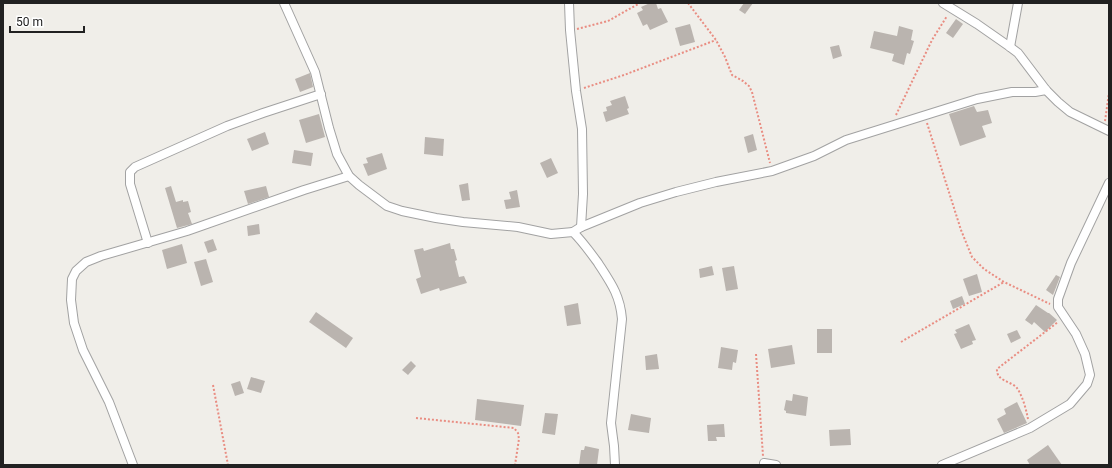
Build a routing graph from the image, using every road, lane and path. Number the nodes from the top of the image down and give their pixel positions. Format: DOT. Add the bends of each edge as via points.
graph roads {
  1 [pos="284,3"];
  2 [pos="569,3"];
  3 [pos="640,3"];
  4 [pos="688,3"];
  5 [pos="943,3"];
  6 [pos="1018,3"];
  7 [pos="952,8"];
  8 [pos="570,30"];
  9 [pos="716,40"];
  10 [pos="1010,47"];
  11 [pos="1046,90"];
  12 [pos="576,91"];
  13 [pos="1109,93"];
  14 [pos="321,94"];
  15 [pos="925,116"];
  16 [pos="889,127"];
  17 [pos="1107,129"];
  18 [pos="772,171"];
  19 [pos="349,176"];
  20 [pos="1109,183"];
  21 [pos="581,227"];
  22 [pos="573,232"];
  23 [pos="148,243"];
  24 [pos="1004,282"];
  25 [pos="1058,307"];
  26 [pos="1065,317"];
  27 [pos="901,342"];
  28 [pos="756,354"];
  29 [pos="213,384"];
  30 [pos="416,418"];
  31 [pos="1030,428"];
  32 [pos="764,463"];
  33 [pos="133,465"];
  34 [pos="228,465"];
  35 [pos="515,465"];
  36 [pos="615,465"];
  37 [pos="776,465"];
  38 [pos="942,465"];
  1 -- 14 [label="street" via="309,57"];
  2 -- 8 [label="street"];
  3 -- 8 [label="path" via="608,21"];
  4 -- 9 [label="path"];
  5 -- 7 [label="street"];
  6 -- 10 [label="street"];
  7 -- 10 [label="street"];
  7 -- 16 [label="path" via="932,40"];
  8 -- 12 [label="street"];
  9 -- 12 [label="path"];
  9 -- 18 [label="path" via="732,75 749,86 752,92"];
  10 -- 11 [label="street"];
  11 -- 15 [label="street" via="977,99"];
  11 -- 17 [label="street" via="1070,112"];
  12 -- 21 [label="street" via="582,129"];
  13 -- 17 [label="path"];
  14 -- 19 [label="street" via="337,154"];
  14 -- 23 [label="street" via="227,126 135,167 130,172 130,184"];
  15 -- 16 [label="street"];
  15 -- 24 [label="path" via="966,246 977,263"];
  16 -- 18 [label="street" via="846,140 814,156"];
  18 -- 21 [label="street" via="676,192 640,203"];
  19 -- 22 [label="street" via="387,206 402,211 551,234"];
  19 -- 23 [label="street"];
  20 -- 25 [label="street" via="1071,262 1060,292"];
  21 -- 22 [label="street"];
  22 -- 36 [label="street" via="590,250 609,279 621,308 611,423"];
  23 -- 33 [label="street" via="86,262 72,279 74,323 83,350 109,402"];
  24 -- 25 [label="path"];
  24 -- 27 [label="path"];
  25 -- 26 [label="street"];
  26 -- 31 [label="street" via="1079,340 1090,375 1087,384 1070,404"];
  26 -- 31 [label="path" via="997,369 998,376 1016,388 1024,404"];
  28 -- 32 [label="path"];
  29 -- 34 [label="path"];
  30 -- 35 [label="path" via="514,428 518,433"];
  31 -- 38 [label="street"];
  32 -- 37 [label="street"];
}
